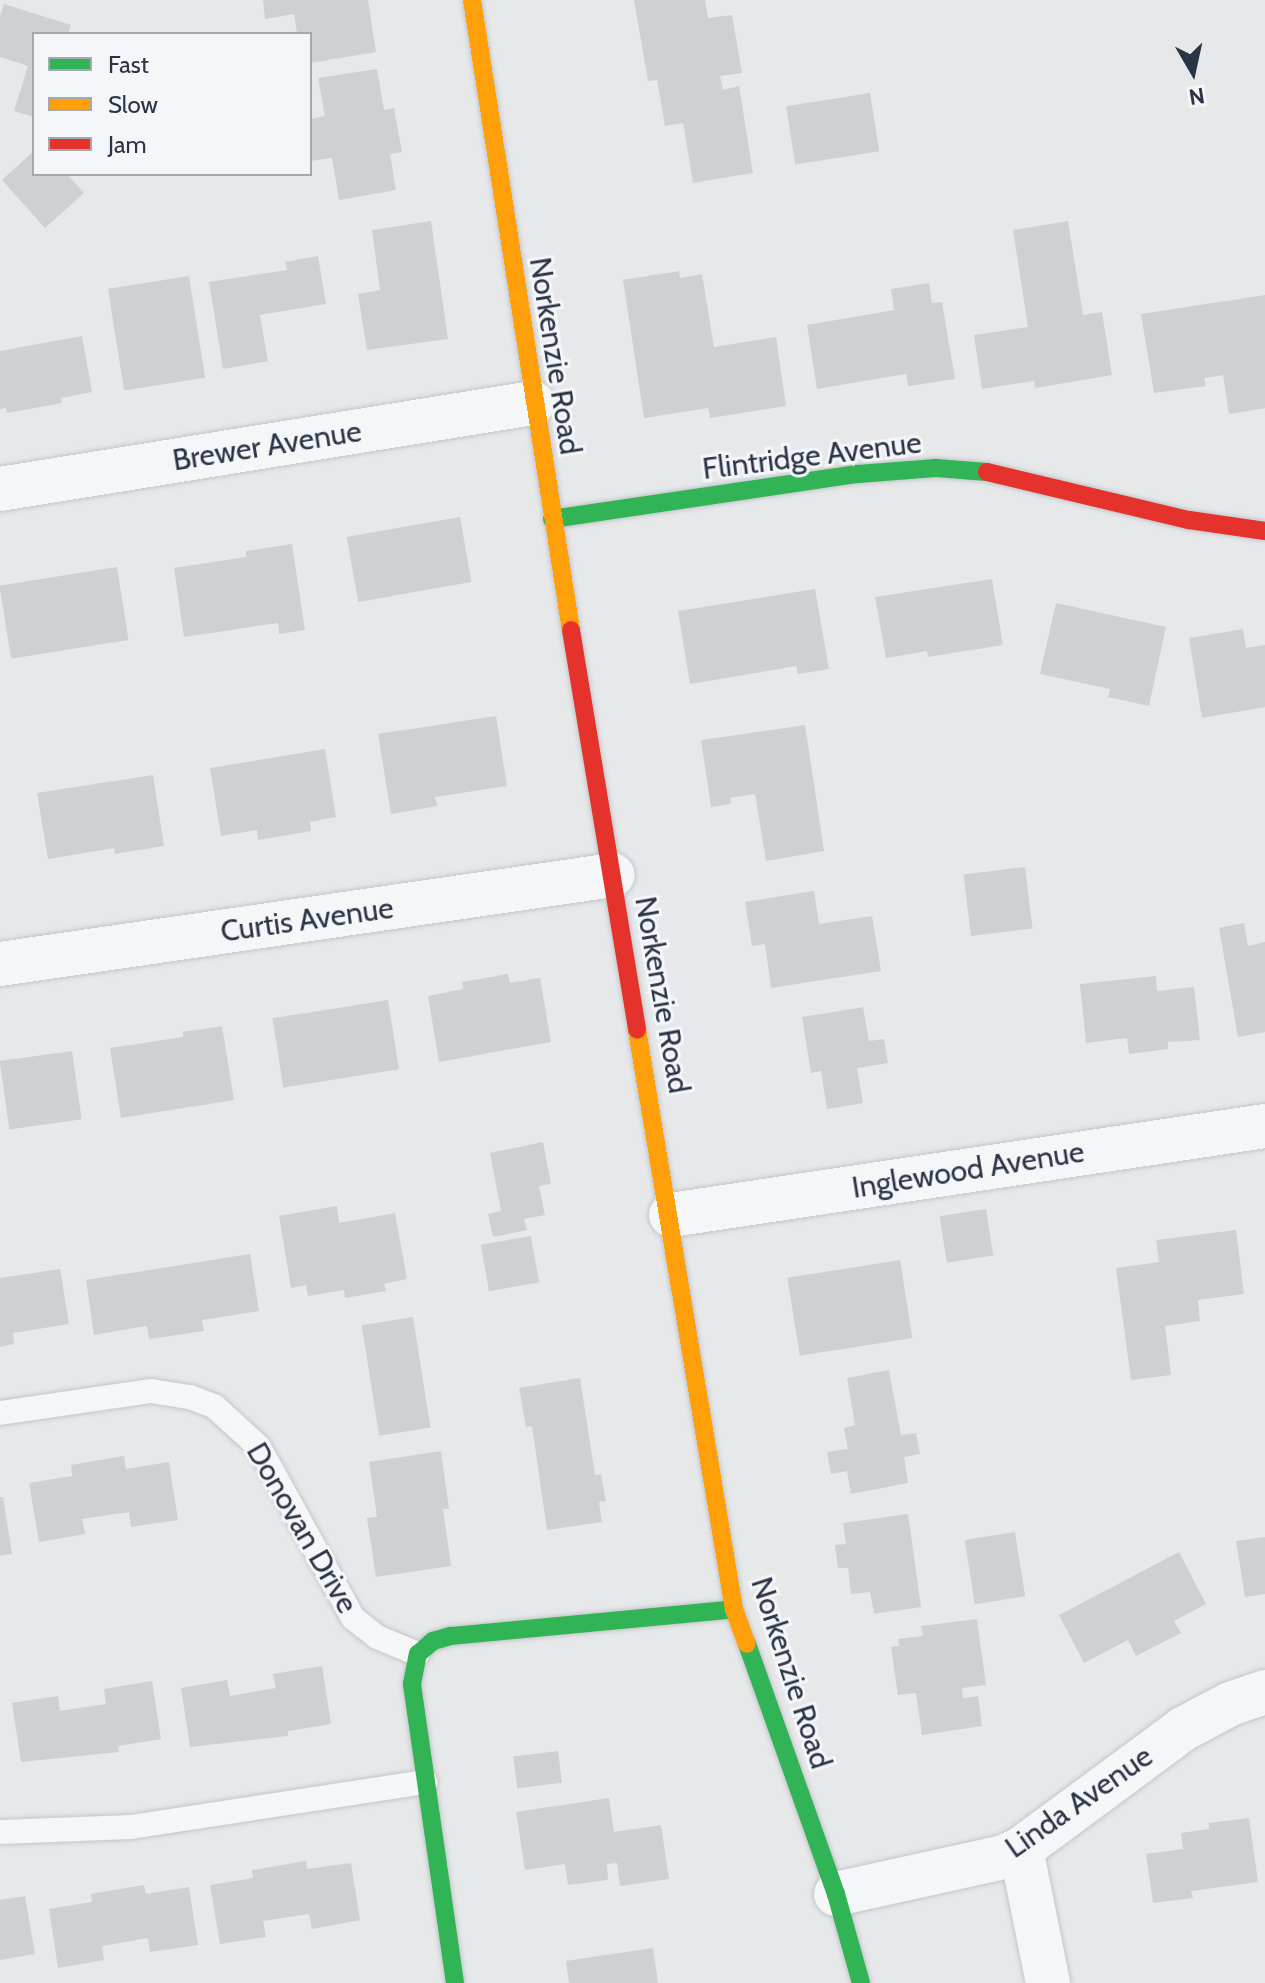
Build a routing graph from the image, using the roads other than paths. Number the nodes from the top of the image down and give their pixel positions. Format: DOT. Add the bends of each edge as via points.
graph roads {
  1 [pos="472,0"];
  2 [pos="533,403"];
  3 [pos="0,489"];
  4 [pos="552,519"];
  5 [pos="1265,531"];
  6 [pos="613,875"];
  7 [pos="0,964"];
  8 [pos="1265,1126"];
  9 [pos="671,1215"];
  10 [pos="0,1413"];
  11 [pos="734,1609"];
  12 [pos="418,1654"];
  13 [pos="1265,1692"];
  14 [pos="426,1782"];
  15 [pos="0,1832"];
  16 [pos="1021,1849"];
  17 [pos="836,1894"];
  18 [pos="455,1983"];
  19 [pos="861,1983"];
  20 [pos="1048,1983"];
  1 -- 2 [label="street, Norkenzie Road"];
  2 -- 3 [label="street, Brewer Avenue"];
  2 -- 4 [label="street, Norkenzie Road"];
  4 -- 5 [label="street, Flintridge Avenue" via="858,474 936,468 995,473 1189,520"];
  4 -- 6 [label="street, Norkenzie Road"];
  6 -- 7 [label="street, Curtis Avenue"];
  6 -- 9 [label="street, Norkenzie Road"];
  8 -- 9 [label="street, Inglewood Avenue"];
  9 -- 11 [label="street, Norkenzie Road"];
  10 -- 12 [label="lane, Donovan Drive" via="151,1391 214,1406 259,1447 353,1618 377,1637"];
  11 -- 12 [label="street" via="451,1636 433,1641"];
  11 -- 17 [label="street, Norkenzie Road"];
  12 -- 14 [label="street" via="412,1684"];
  13 -- 16 [label="street, Linda Avenue" via="1183,1729"];
  14 -- 15 [label="lane" via="131,1827"];
  14 -- 18 [label="street"];
  16 -- 17 [label="street, Linda Avenue"];
  16 -- 20 [label="street"];
  17 -- 19 [label="street, Norkenzie Road"];
}
